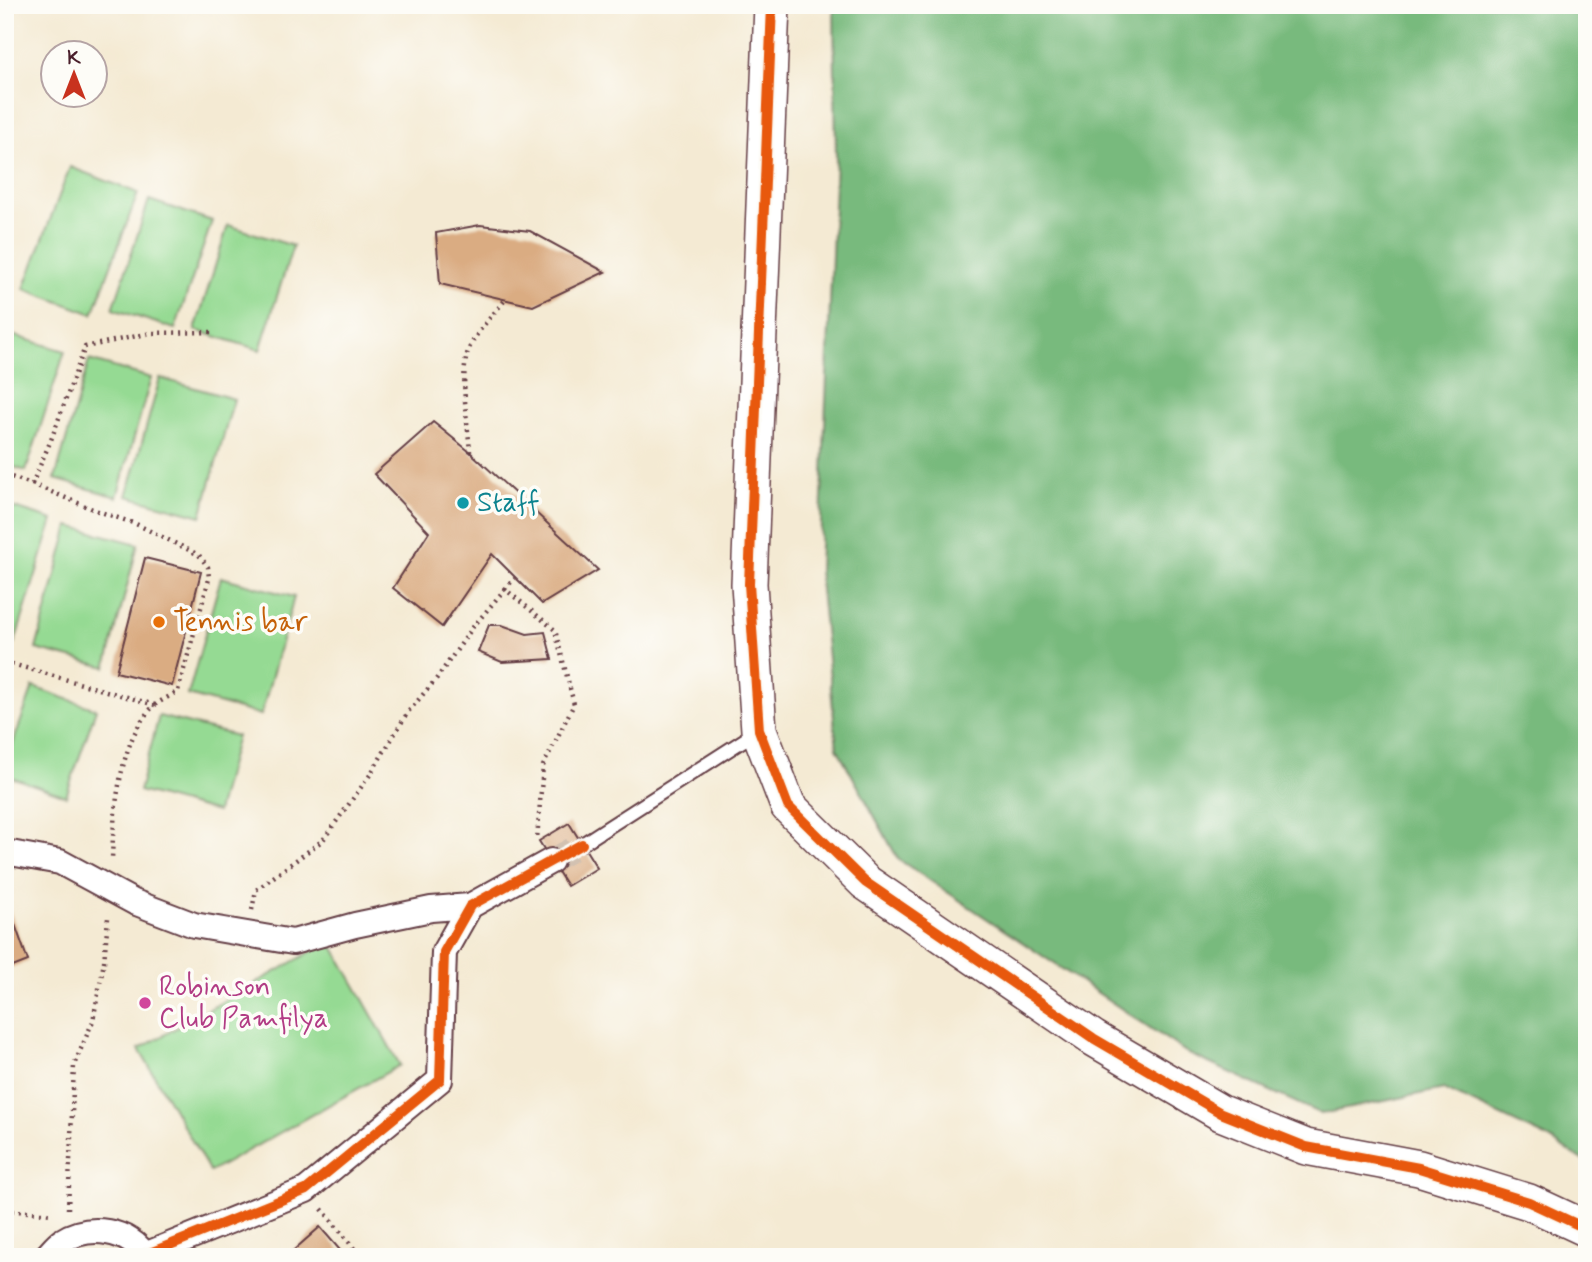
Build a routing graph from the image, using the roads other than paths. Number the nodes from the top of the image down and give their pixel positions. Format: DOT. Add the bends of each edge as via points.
graph roads {
  1 [pos="772,5"];
  2 [pos="759,730"];
  3 [pos="582,844"];
  4 [pos="5,852"];
  5 [pos="543,865"];
  6 [pos="470,906"];
  7 [pos="1587,1229"];
  8 [pos="146,1256"];
  9 [pos="46,1257"];
  1 -- 2 [label="street" via="750,584"];
  2 -- 3 [label="lane"];
  2 -- 7 [label="street" via="788,806 865,882 1093,1038 1221,1113 1306,1147 1419,1168 1529,1202"];
  4 -- 6 [label="street" via="60,862 134,902 194,925 293,942 431,909"];
  5 -- 6 [label="street"];
  6 -- 8 [label="street" via="444,951 440,1080 306,1190"];
  8 -- 9 [label="street" via="124,1236 75,1224"];
}
